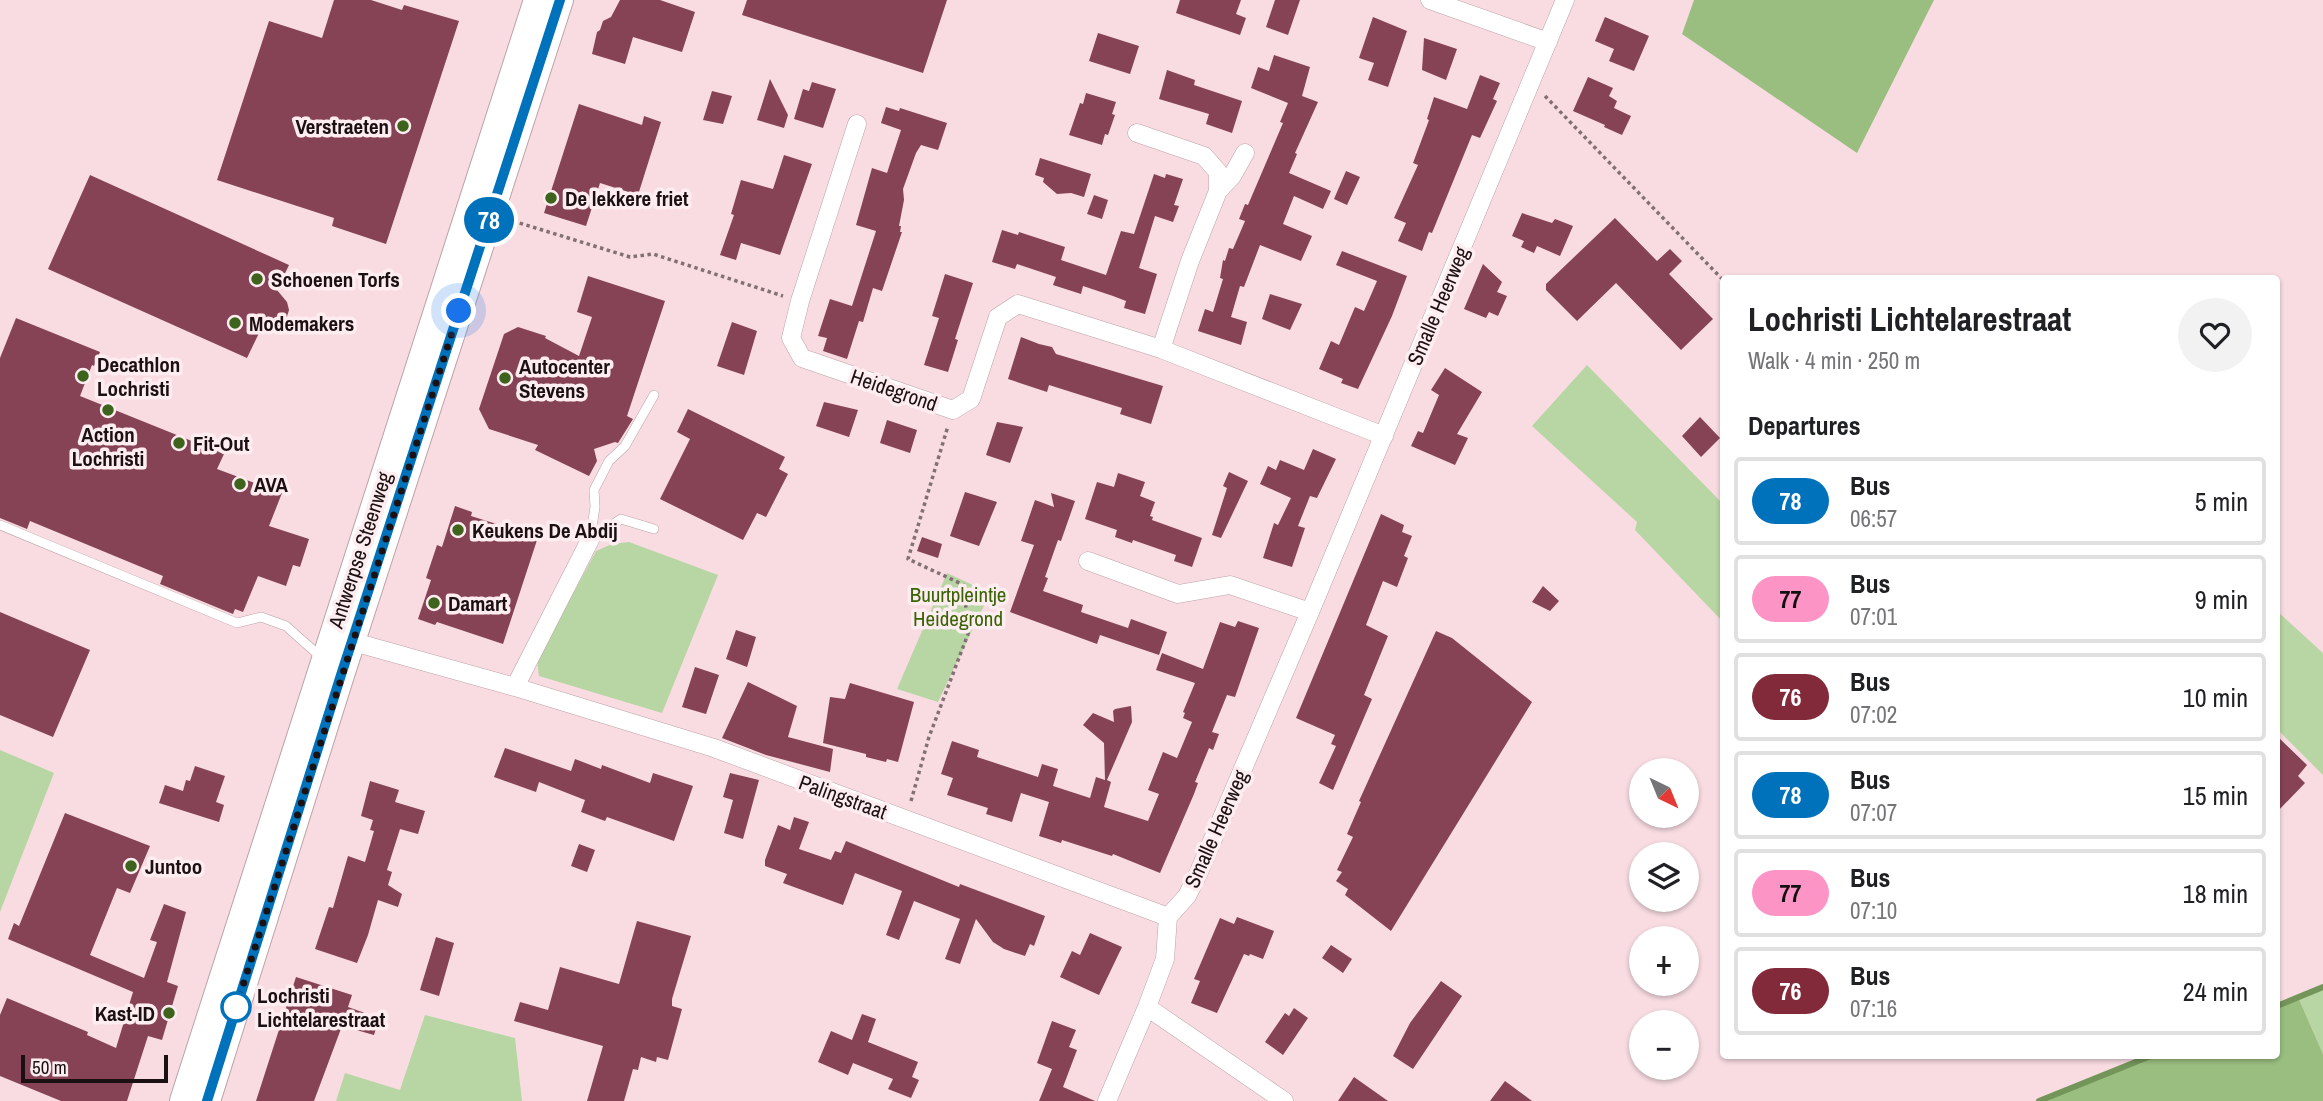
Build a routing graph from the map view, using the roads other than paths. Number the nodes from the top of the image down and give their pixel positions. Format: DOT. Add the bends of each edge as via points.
graph roads {
  1 [pos="537,0"];
  2 [pos="559,0"];
  3 [pos="1430,0"];
  4 [pos="1565,0"];
  5 [pos="1548,42"];
  6 [pos="857,124"];
  7 [pos="1137,134"];
  8 [pos="1245,152"];
  9 [pos="1218,191"];
  10 [pos="1161,349"];
  11 [pos="653,395"];
  12 [pos="1384,436"];
  13 [pos="0,525"];
  14 [pos="654,529"];
  15 [pos="590,540"];
  16 [pos="1088,562"];
  17 [pos="1310,612"];
  18 [pos="336,646"];
  19 [pos="515,687"];
  20 [pos="1168,917"];
  21 [pos="1147,1007"];
  22 [pos="183,1101"];
  23 [pos="207,1101"];
  24 [pos="1107,1101"];
  25 [pos="1284,1101"];
  1 -- 18 [label="main road, Antwerpse Steenweg"];
  2 -- 18 [label="main road, Antwerpse Steenweg" via="491,214"];
  3 -- 5 [label="street"];
  4 -- 5 [label="street, Smalle Heerweg"];
  5 -- 12 [label="street, Smalle Heerweg"];
  6 -- 10 [label="street, Heidegrond" via="791,338 802,358 953,410 971,399 998,317 1018,304"];
  7 -- 9 [label="street" via="1204,156 1218,172"];
  8 -- 9 [label="street"];
  9 -- 10 [label="street"];
  10 -- 12 [label="street, Heidegrond"];
  11 -- 15 [label="lane" via="594,490"];
  12 -- 17 [label="street, Smalle Heerweg"];
  13 -- 18 [label="lane" via="237,623 261,617"];
  14 -- 15 [label="lane" via="621,519"];
  15 -- 19 [label="street"];
  16 -- 17 [label="street" via="1178,594 1230,585"];
  17 -- 20 [label="street, Smalle Heerweg" via="1187,896"];
  18 -- 19 [label="street, Palingstraat"];
  18 -- 22 [label="main road, Antwerpse Steenweg"];
  18 -- 23 [label="main road, Antwerpse Steenweg"];
  19 -- 20 [label="street, Palingstraat" via="714,748"];
  20 -- 21 [label="street" via="1167,949"];
  21 -- 24 [label="street"];
  21 -- 25 [label="street"];
}
